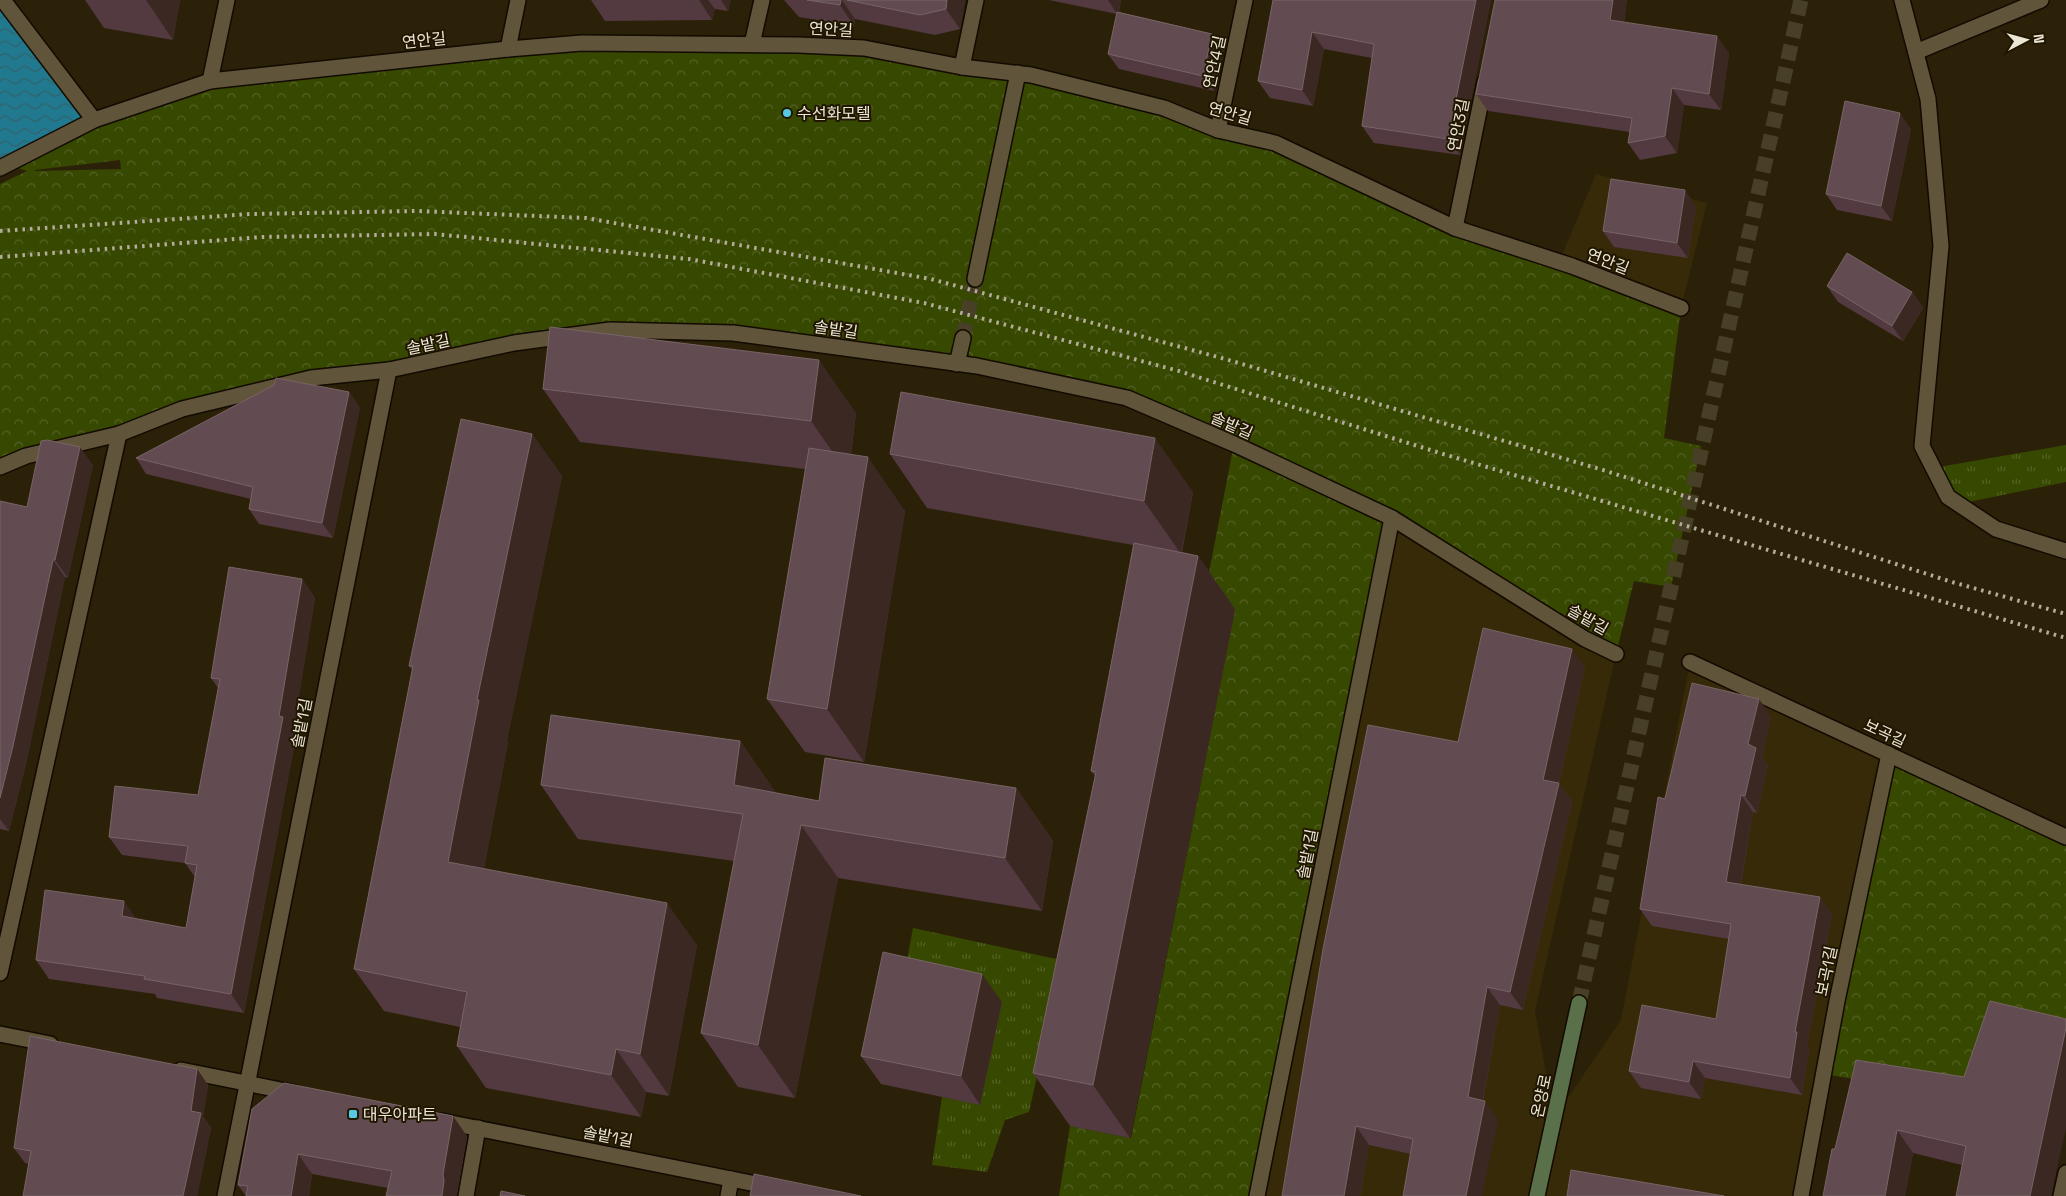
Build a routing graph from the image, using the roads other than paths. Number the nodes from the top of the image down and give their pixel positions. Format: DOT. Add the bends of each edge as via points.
graph roads {
  1 [pos="3,0"];
  2 [pos="227,0"];
  3 [pos="518,0"];
  4 [pos="762,0"];
  5 [pos="976,0"];
  6 [pos="1245,0"];
  7 [pos="1902,0"];
  8 [pos="2041,0"];
  9 [pos="752,44"];
  10 [pos="508,49"];
  11 [pos="1916,52"];
  12 [pos="1488,66"];
  13 [pos="962,67"];
  14 [pos="1018,73"];
  15 [pos="210,81"];
  16 [pos="94,120"];
  17 [pos="1218,130"];
  18 [pos="0,168"];
  19 [pos="1455,228"];
  20 [pos="975,279"];
  21 [pos="1681,308"];
  22 [pos="963,338"];
  23 [pos="958,364"];
  24 [pos="388,370"];
  25 [pos="119,434"];
  26 [pos="0,467"];
  27 [pos="1392,518"];
  28 [pos="2066,550"];
  29 [pos="1616,654"];
  30 [pos="1690,662"];
  31 [pos="1889,754"];
  32 [pos="2066,837"];
  33 [pos="0,973"];
  34 [pos="1579,1003"];
  35 [pos="0,1034"];
  36 [pos="67,1048"];
  37 [pos="162,1066"];
  38 [pos="248,1083"];
  39 [pos="305,1095"];
  40 [pos="430,1119"];
  41 [pos="478,1128"];
  42 [pos="2066,1173"];
  43 [pos="731,1179"];
  44 [pos="789,1190"];
  45 [pos="225,1196"];
  46 [pos="466,1196"];
  47 [pos="728,1196"];
  48 [pos="1257,1196"];
  49 [pos="1537,1196"];
  50 [pos="1801,1196"];
  51 [pos="2061,1196"];
  1 -- 16 [label="street"];
  2 -- 15 [label="street"];
  3 -- 10 [label="street"];
  4 -- 9 [label="street"];
  5 -- 13 [label="street"];
  6 -- 17 [label="street, 연안4길"];
  7 -- 11 [label="street"];
  8 -- 11 [label="street"];
  9 -- 10 [label="street, 연안길" via="582,43"];
  9 -- 13 [label="street, 연안길" via="864,48"];
  10 -- 15 [label="street, 연안길"];
  11 -- 28 [label="street" via="1928,99 1941,246 1922,446 1948,497 1996,529"];
  12 -- 19 [label="street, 연안3길"];
  13 -- 14 [label="street, 연안길"];
  14 -- 17 [label="street, 연안길" via="1164,108"];
  14 -- 20 [label="street"];
  15 -- 16 [label="street, 연안길"];
  16 -- 18 [label="street, 연안길"];
  17 -- 19 [label="street, 연안길" via="1275,144"];
  19 -- 21 [label="street, 연안길" via="1572,266"];
  22 -- 23 [label="street"];
  23 -- 24 [label="street, 솔밭길" via="733,333 610,330 514,343"];
  23 -- 27 [label="street, 솔밭길" via="1127,398"];
  24 -- 25 [label="street, 솔밭길" via="311,378 182,409"];
  24 -- 38 [label="street, 솔밭1길"];
  25 -- 26 [label="street, 솔밭길" via="26,456"];
  25 -- 33 [label="street"];
  27 -- 29 [label="street, 솔밭길" via="1585,639"];
  27 -- 48 [label="street, 솔밭1길"];
  30 -- 31 [label="street, 보곡길"];
  31 -- 32 [label="street, 보곡길"];
  31 -- 50 [label="street, 보곡1길"];
  34 -- 49 [label="main road, 온양로"];
  35 -- 36 [label="street"];
  37 -- 38 [label="street"];
  38 -- 39 [label="street"];
  38 -- 45 [label="street, 솔밭1길"];
  40 -- 41 [label="street, 솔밭1길"];
  41 -- 43 [label="street, 솔밭1길"];
  41 -- 46 [label="street"];
  42 -- 51 [label="street"];
  43 -- 44 [label="street, 솔밭1길"];
  43 -- 47 [label="street"];
}
